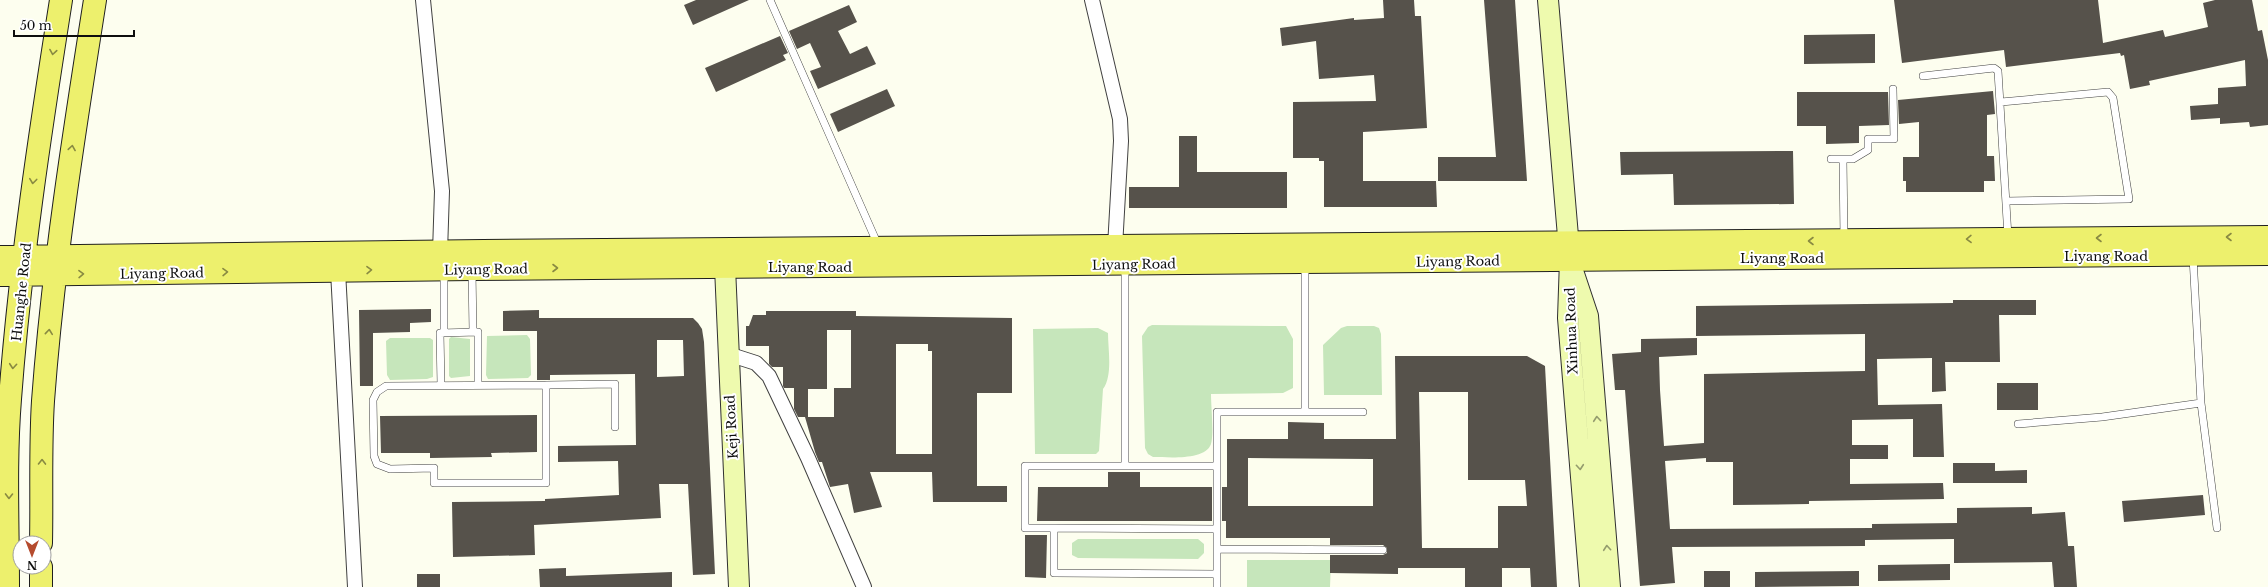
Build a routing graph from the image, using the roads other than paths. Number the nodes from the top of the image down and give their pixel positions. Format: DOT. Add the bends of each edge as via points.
graph roads {
  1 [pos="61,0"];
  2 [pos="95,0"];
  3 [pos="423,0"];
  4 [pos="770,0"];
  5 [pos="1092,0"];
  6 [pos="1548,0"];
  7 [pos="1924,76"];
  8 [pos="1893,89"];
  9 [pos="2001,102"];
  10 [pos="1831,159"];
  11 [pos="1843,159"];
  12 [pos="2006,201"];
  13 [pos="2268,236"];
  14 [pos="2008,239"];
  15 [pos="1844,240"];
  16 [pos="880,249"];
  17 [pos="1569,252"];
  18 [pos="2268,254"];
  19 [pos="1120,255"];
  20 [pos="2192,255"];
  21 [pos="0,257"];
  22 [pos="442,261"];
  23 [pos="1305,263"];
  24 [pos="23,266"];
  25 [pos="57,266"];
  26 [pos="724,267"];
  27 [pos="472,269"];
  28 [pos="338,271"];
  29 [pos="0,275"];
  30 [pos="473,332"];
  31 [pos="444,333"];
  32 [pos="728,354"];
  33 [pos="478,385"];
  34 [pos="546,385"];
  35 [pos="441,386"];
  36 [pos="2201,403"];
  37 [pos="1305,412"];
  38 [pos="1363,412"];
  39 [pos="2018,424"];
  40 [pos="615,427"];
  41 [pos="1125,466"];
  42 [pos="1217,466"];
  43 [pos="1054,528"];
  44 [pos="2217,528"];
  45 [pos="1217,529"];
  46 [pos="41,535"];
  47 [pos="1217,549"];
  48 [pos="1383,550"];
  49 [pos="1217,574"];
  50 [pos="41,575"];
  51 [pos="8,587"];
  52 [pos="41,587"];
  53 [pos="355,587"];
  54 [pos="739,587"];
  55 [pos="864,587"];
  56 [pos="1217,587"];
  57 [pos="1590,587"];
  58 [pos="1610,587"];
  1 -- 24 [label="main road, Huanghe Road, one-way" via="35,165"];
  25 -- 2 [label="main road, one-way" via="68,170"];
  3 -- 22 [label="street" via="442,190"];
  4 -- 16 [label="lane"];
  5 -- 19 [label="street" via="1120,119"];
  6 -- 17 [label="main road"];
  7 -- 9 [label="lane" via="1994,68 1998,71"];
  8 -- 11 [label="lane" via="1894,139 1868,139 1868,150 1853,159"];
  9 -- 12 [label="lane"];
  9 -- 12 [label="lane" via="2108,92 2114,98 2129,199"];
  10 -- 11 [label="lane"];
  11 -- 15 [label="lane"];
  12 -- 14 [label="lane"];
  13 -- 14 [label="main road, Liyang Road, one-way"];
  14 -- 15 [label="main road, Liyang Road, one-way"];
  15 -- 17 [label="main road, Liyang Road, one-way"];
  16 -- 19 [label="main road, Liyang Road"];
  16 -- 22 [label="main road, Liyang Road"];
  17 -- 19 [label="main road, Liyang Road"];
  17 -- 20 [label="main road, Liyang Road"];
  17 -- 23 [label="main road, Liyang Road"];
  17 -- 57 [label="main road, Xinhua Road, one-way" via="1568,318"];
  58 -- 17 [label="main road, Xinhua Road, one-way" via="1588,316"];
  18 -- 20 [label="main road, Liyang Road"];
  19 -- 23 [label="main road, Liyang Road"];
  19 -- 26 [label="main road, Liyang Road"];
  19 -- 41 [label="lane"];
  20 -- 36 [label="lane"];
  21 -- 24 [label="main road, Liyang Road"];
  22 -- 25 [label="main road, Liyang Road"];
  22 -- 27 [label="main road, Liyang Road"];
  28 -- 22 [label="main road, Liyang Road, one-way"];
  22 -- 31 [label="lane"];
  23 -- 37 [label="lane"];
  24 -- 25 [label="main road, Liyang Road"];
  24 -- 29 [label="main road, Liyang Road"];
  24 -- 51 [label="main road, Huanghe Road, one-way" via="10,401"];
  25 -- 28 [label="main road, Liyang Road, one-way"];
  46 -- 25 [label="main road, one-way" via="43,403"];
  27 -- 26 [label="main road, Liyang Road, one-way"];
  26 -- 32 [label="main road, Keji Road"];
  27 -- 30 [label="lane"];
  28 -- 53 [label="street"];
  30 -- 31 [label="lane"];
  30 -- 33 [label="lane" via="478,332"];
  31 -- 35 [label="lane" via="440,333"];
  32 -- 54 [label="main road, Keji Road"];
  32 -- 55 [label="street" via="756,363 769,376"];
  33 -- 34 [label="lane"];
  33 -- 35 [label="lane"];
  34 -- 35 [label="lane" via="546,483 434,483 434,468 390,469 377,464 374,456 373,400 377,392 386,386"];
  34 -- 40 [label="lane" via="615,384"];
  36 -- 39 [label="lane" via="2102,417"];
  36 -- 44 [label="lane"];
  37 -- 38 [label="lane"];
  37 -- 42 [label="lane" via="1217,412"];
  41 -- 42 [label="lane"];
  41 -- 43 [label="lane" via="1025,466 1025,528"];
  42 -- 45 [label="lane"];
  43 -- 45 [label="lane"];
  43 -- 49 [label="lane" via="1054,573"];
  45 -- 47 [label="lane"];
  47 -- 48 [label="lane"];
  47 -- 49 [label="lane"];
  49 -- 56 [label="lane"];
  50 -- 52 [label="main road"];
}
